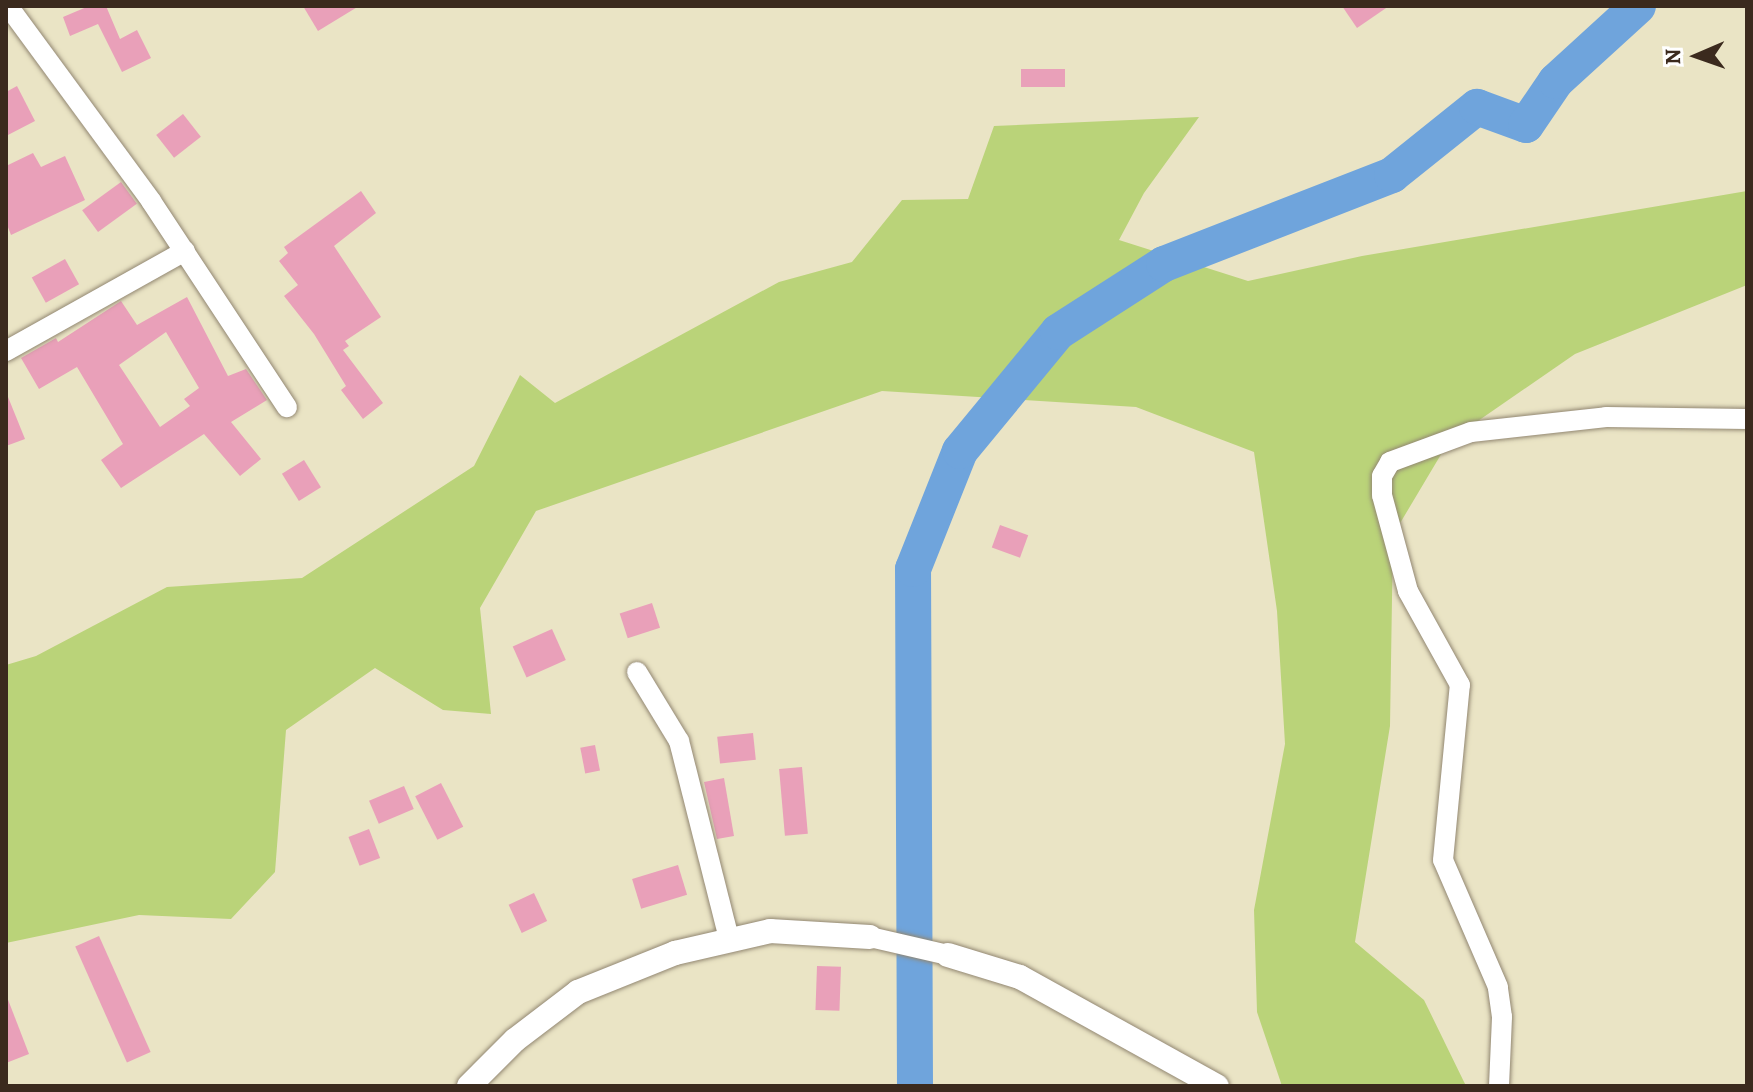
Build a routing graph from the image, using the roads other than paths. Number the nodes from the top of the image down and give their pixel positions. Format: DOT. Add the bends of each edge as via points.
graph roads {
  1 [pos="8,6"];
  2 [pos="185,251"];
  3 [pos="6,351"];
  4 [pos="287,407"];
  5 [pos="1747,419"];
  6 [pos="637,672"];
  7 [pos="870,937"];
  8 [pos="729,939"];
  9 [pos="948,955"];
  10 [pos="469,1086"];
  11 [pos="1217,1086"];
  12 [pos="1499,1086"];
  1 -- 2 [label="street"];
  2 -- 3 [label="street"];
  2 -- 4 [label="street"];
  5 -- 12 [label="street" via="1606,417 1471,432 1390,462 1382,476 1382,495 1408,591 1460,685 1443,860 1498,987"];
  6 -- 8 [label="street" via="679,741"];
  7 -- 8 [label="street" via="770,931"];
  7 -- 9 [label="street"];
  8 -- 10 [label="street" via="675,953 578,992 515,1040"];
  9 -- 11 [label="street" via="1020,977"];
}
